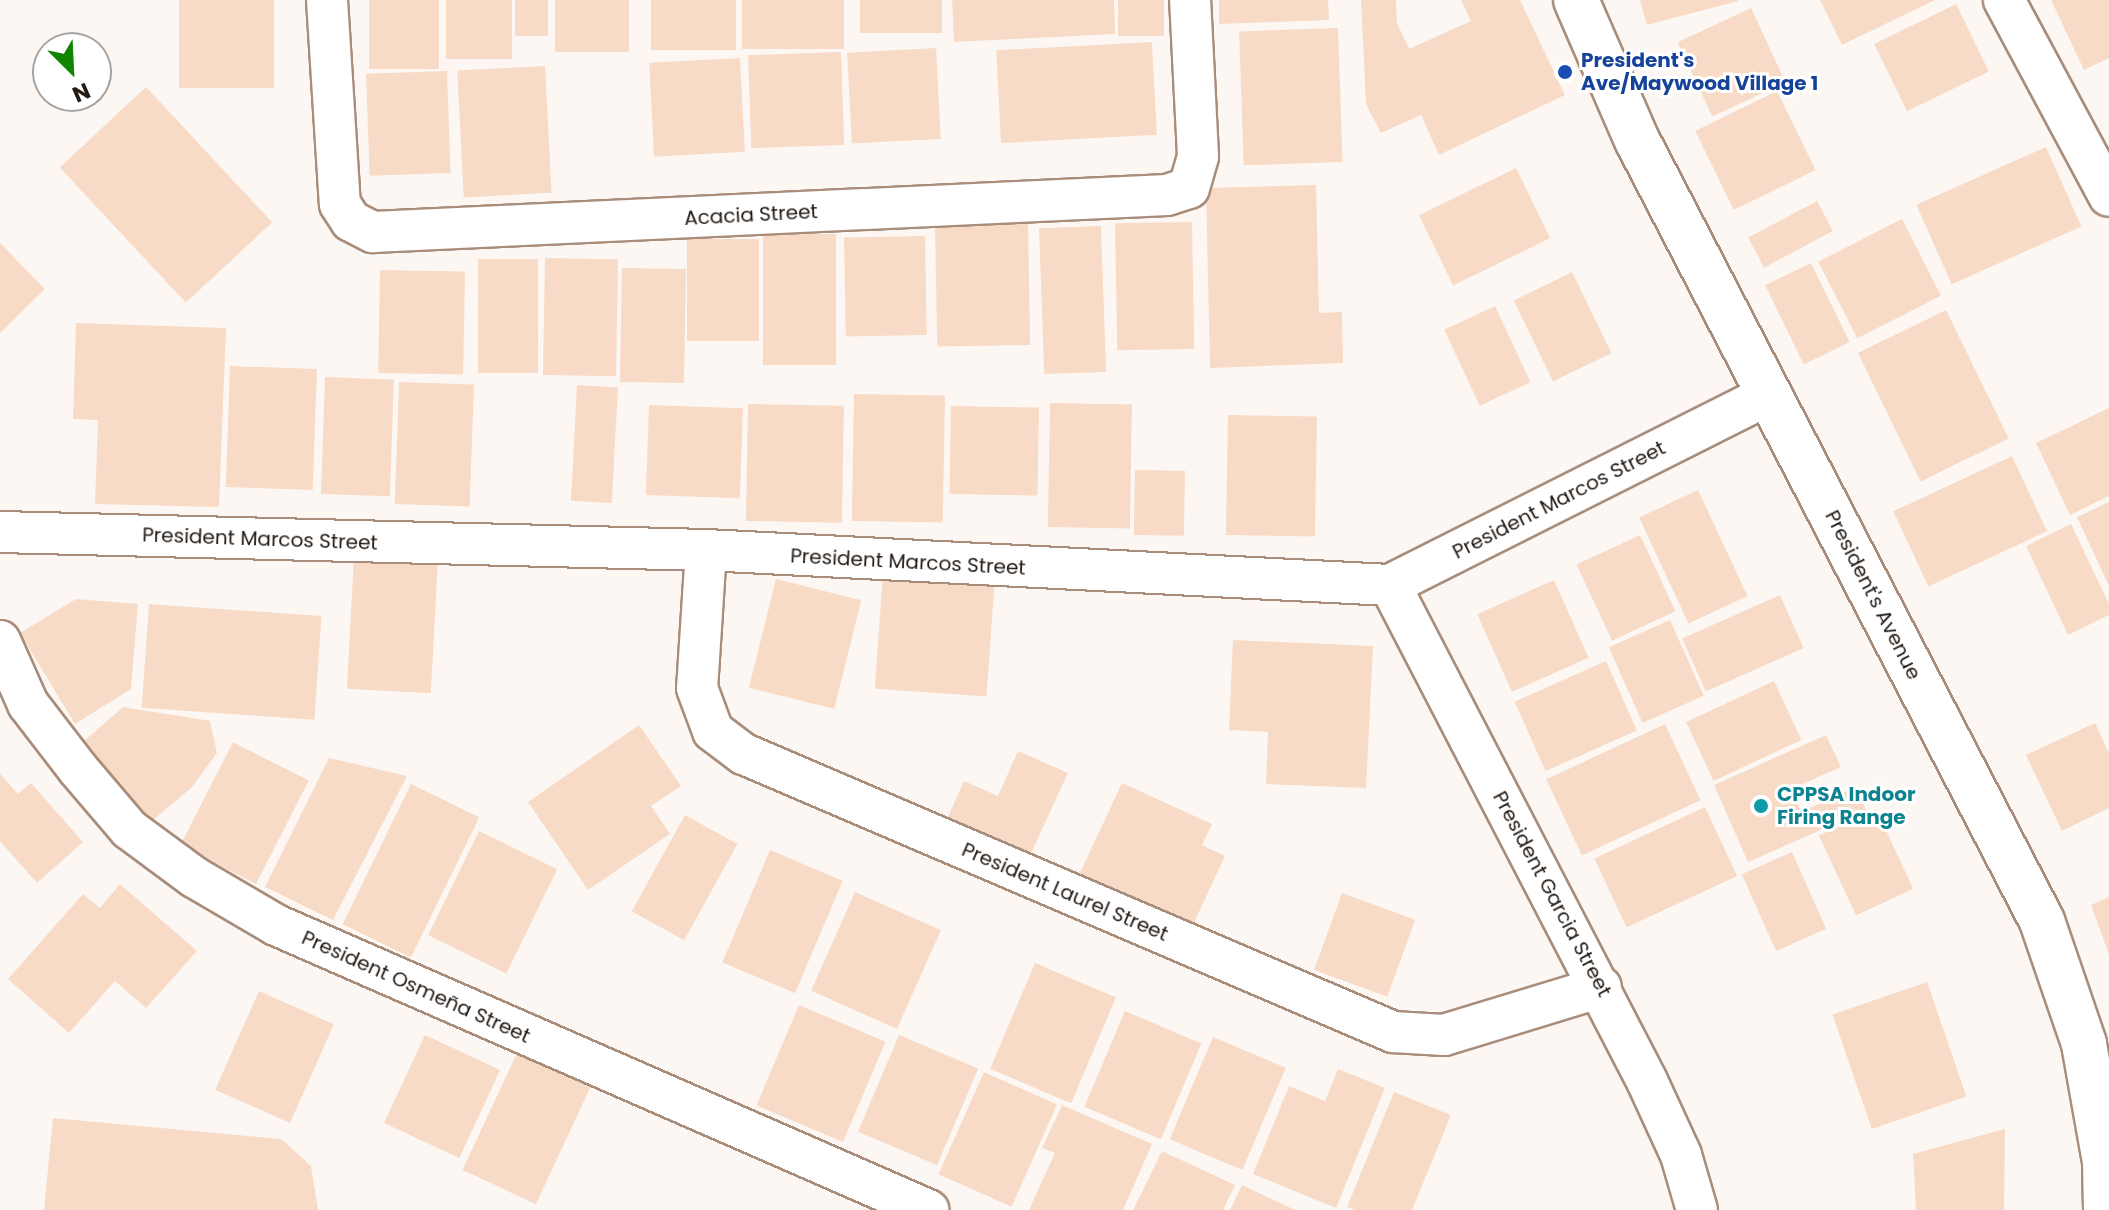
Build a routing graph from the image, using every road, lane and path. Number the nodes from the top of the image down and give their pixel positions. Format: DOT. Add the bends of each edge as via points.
graph roads {
  1 [pos="327,0"];
  2 [pos="1190,0"];
  3 [pos="1576,0"];
  4 [pos="2004,0"];
  5 [pos="2109,196"];
  6 [pos="1770,394"];
  7 [pos="0,532"];
  8 [pos="706,550"];
  9 [pos="1390,585"];
  10 [pos="0,641"];
  11 [pos="1601,987"];
  12 [pos="928,1210"];
  13 [pos="1697,1210"];
  14 [pos="2106,1210"];
  1 -- 2 [label="street, Acacia Street" via="340,204 351,221 373,232 1167,195 1189,188 1198,156"];
  3 -- 6 [label="street, President's Avenue" via="1637,140"];
  4 -- 5 [label="street"];
  6 -- 9 [label="street, President Marcos Street"];
  6 -- 14 [label="street, President's Avenue" via="2042,921 2084,1044 2105,1162"];
  7 -- 8 [label="street, President Marcos Street"];
  8 -- 9 [label="street, President Marcos Street"];
  8 -- 11 [label="street, President Laurel Street" via="697,688 713,731 744,754 1393,1032 1444,1035"];
  9 -- 11 [label="street, President Garcia Street"];
  10 -- 12 [label="street, President Osmeña Street" via="28,704 78,769 129,829 194,877 290,931"];
  11 -- 13 [label="street, President Garcia Street" via="1681,1155"];
}
